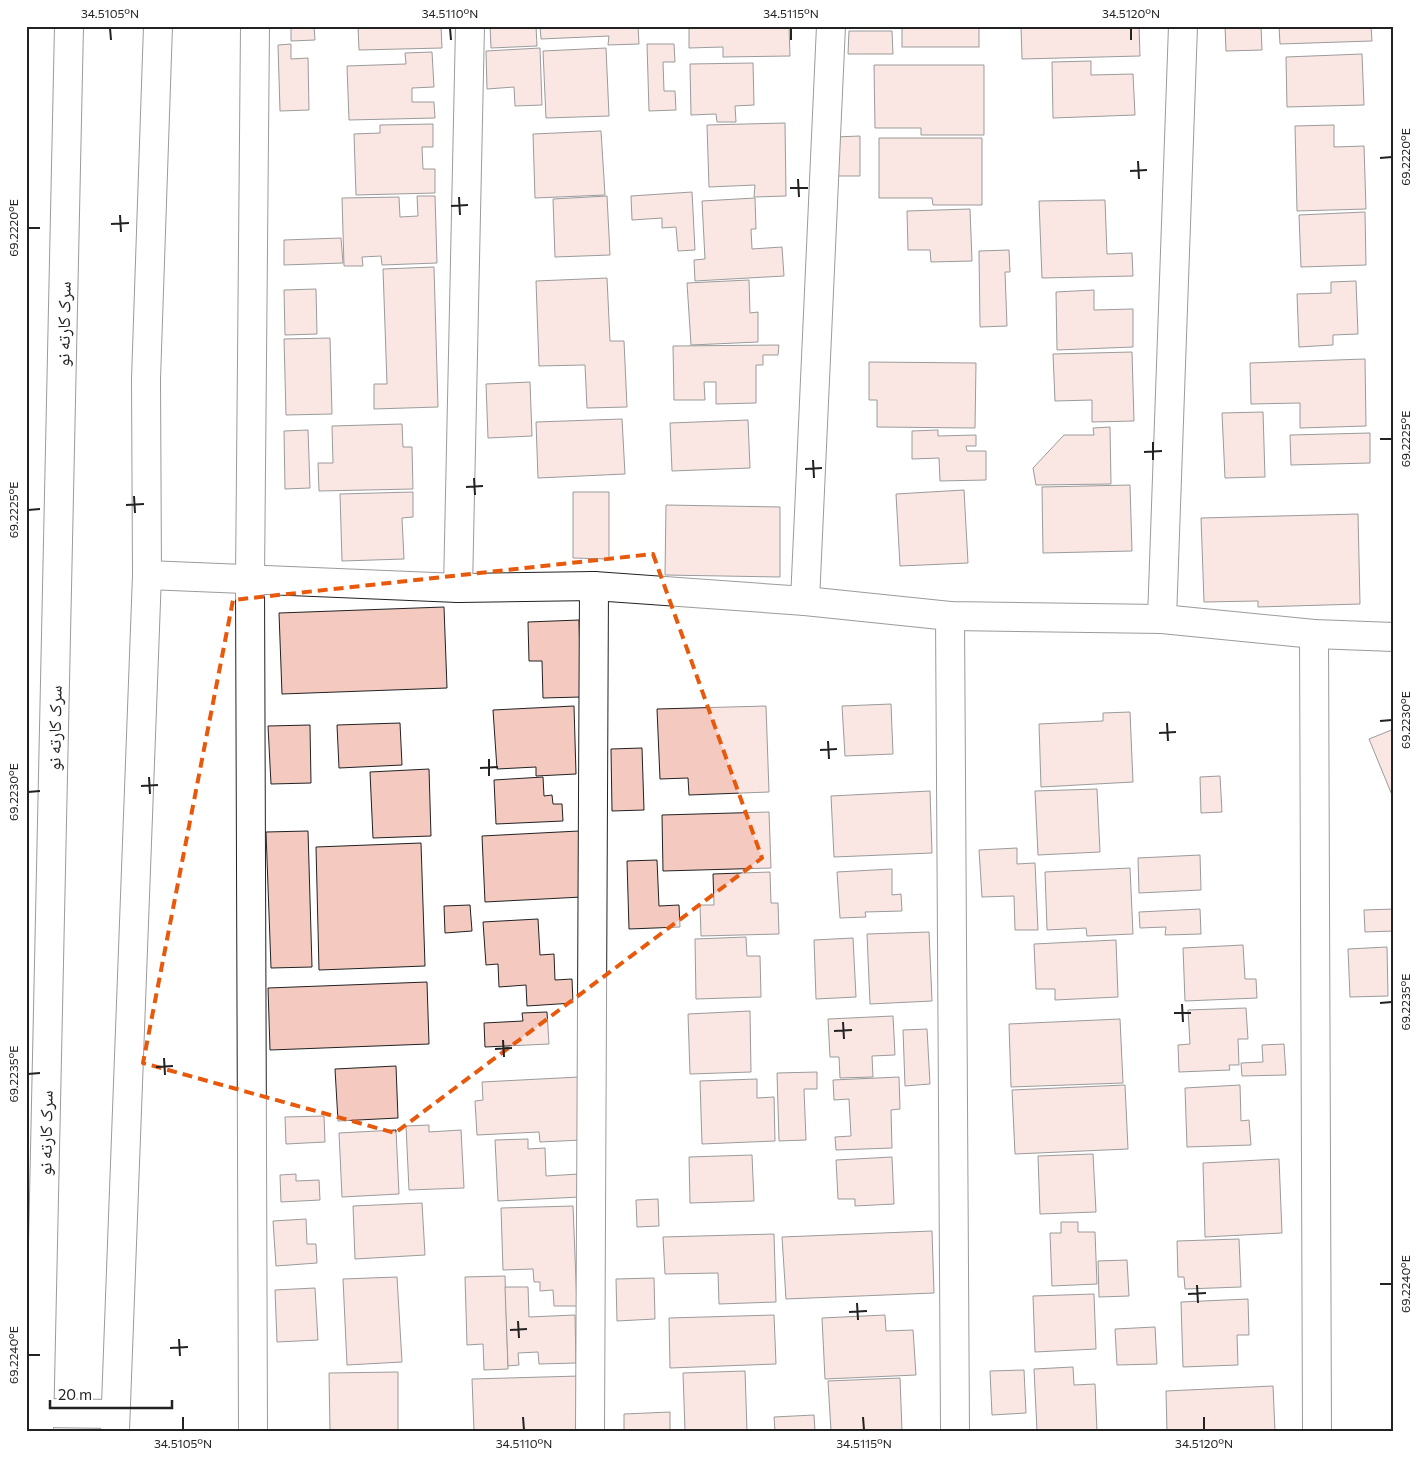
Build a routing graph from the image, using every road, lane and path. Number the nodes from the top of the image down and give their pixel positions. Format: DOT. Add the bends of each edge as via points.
graph roads {
  1 [pos="69,26"];
  2 [pos="158,26"];
  3 [pos="255,26"];
  4 [pos="470,26"];
  5 [pos="830,26"];
  6 [pos="1183,26"];
  7 [pos="148,575"];
  8 [pos="250,580"];
  9 [pos="594,586"];
  10 [pos="458,588"];
  11 [pos="805,601"];
  12 [pos="950,616"];
  13 [pos="1162,619"];
  14 [pos="1314,634"];
  15 [pos="1394,637"];
  16 [pos="39,1422"];
  17 [pos="115,1422"];
  18 [pos="253,1431"];
  19 [pos="590,1431"];
  20 [pos="955,1431"];
  21 [pos="1317,1431"];
  1 -- 16 [label="main road, سرک کارته نو"];
  2 -- 7 [label="main road" via="146,379"];
  3 -- 8 [label="main road"];
  4 -- 10 [label="main road"];
  5 -- 11 [label="main road"];
  6 -- 13 [label="main road"];
  7 -- 8 [label="main road"];
  7 -- 17 [label="main road"];
  8 -- 10 [label="main road"];
  8 -- 18 [label="main road"];
  9 -- 10 [label="main road"];
  9 -- 11 [label="main road"];
  9 -- 19 [label="main road"];
  11 -- 12 [label="main road"];
  12 -- 13 [label="main road"];
  12 -- 20 [label="main road"];
  13 -- 14 [label="main road"];
  14 -- 15 [label="main road"];
  14 -- 21 [label="main road"];
  16 -- 17 [label="main road"];
}
